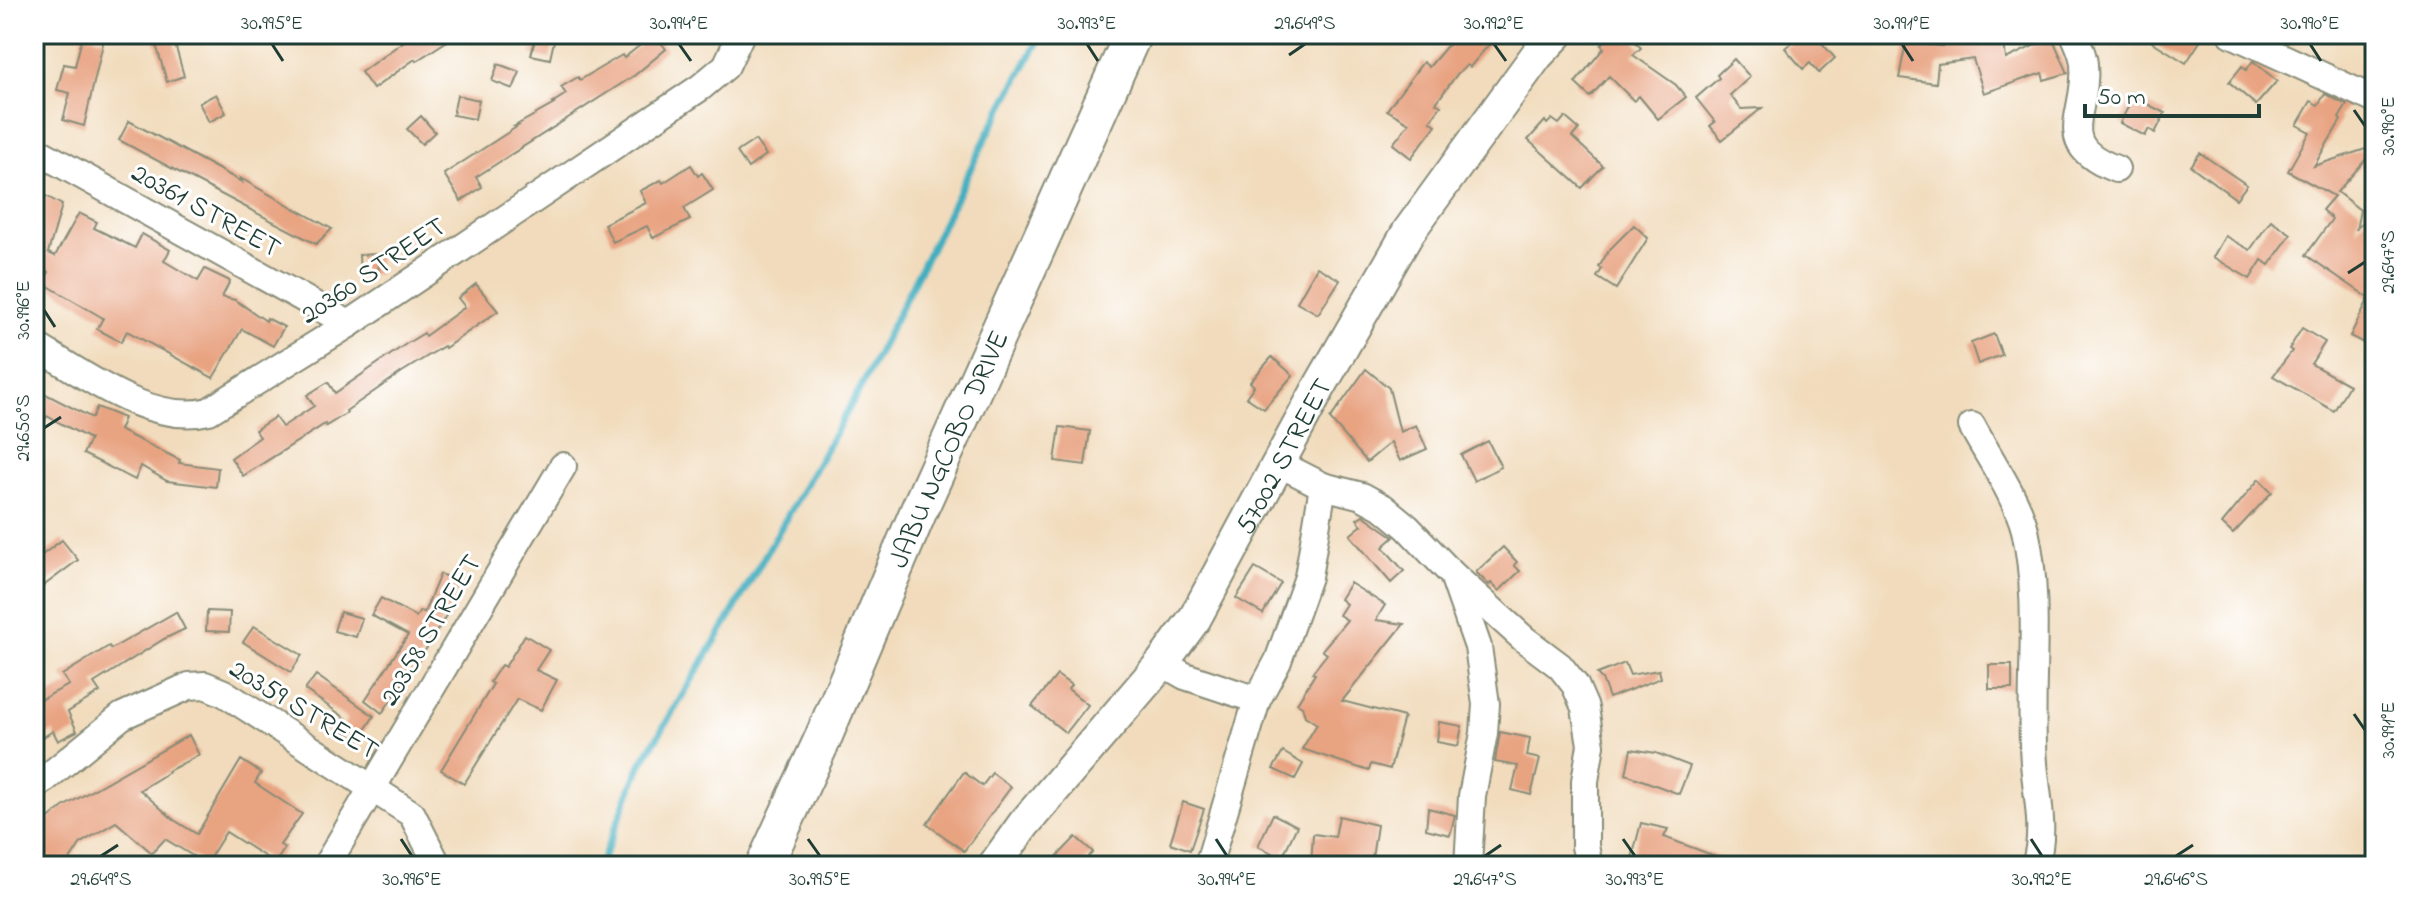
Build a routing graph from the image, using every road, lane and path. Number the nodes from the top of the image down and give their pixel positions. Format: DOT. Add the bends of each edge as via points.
graph roads {
  1 [pos="741,34"];
  2 [pos="1133,34"];
  3 [pos="1557,34"];
  4 [pos="2074,34"];
  5 [pos="2232,34"];
  6 [pos="2375,100"];
  7 [pos="34,149"];
  8 [pos="2116,169"];
  9 [pos="349,324"];
  10 [pos="34,345"];
  11 [pos="1972,426"];
  12 [pos="1278,463"];
  13 [pos="563,466"];
  14 [pos="1323,486"];
  15 [pos="1453,575"];
  16 [pos="1162,663"];
  17 [pos="1257,700"];
  18 [pos="373,787"];
  19 [pos="34,788"];
  20 [pos="326,866"];
  21 [pos="438,866"];
  22 [pos="764,866"];
  23 [pos="994,866"];
  24 [pos="1208,866"];
  25 [pos="1468,866"];
  26 [pos="1589,866"];
  27 [pos="2035,866"];
  1 -- 9 [label="street, 20360 STREET" via="726,66 701,87"];
  2 -- 22 [label="main road, JABU NGCOBO DRIVE"];
  3 -- 12 [label="street, 57002 STREET" via="1409,231"];
  4 -- 8 [label="street" via="2084,66 2076,133 2088,155"];
  5 -- 6 [label="street"];
  7 -- 9 [label="street, 20361 STREET"];
  9 -- 10 [label="street, 20360 STREET" via="226,403 193,415 151,409"];
  11 -- 27 [label="street" via="2020,515 2032,580 2034,762 2042,813"];
  12 -- 14 [label="street"];
  12 -- 16 [label="street, 57002 STREET" via="1195,618"];
  13 -- 18 [label="street, 20358 STREET"];
  14 -- 15 [label="street" via="1384,508"];
  14 -- 17 [label="street" via="1308,577 1278,661"];
  15 -- 25 [label="street" via="1478,647 1486,704"];
  15 -- 26 [label="street" via="1560,666 1575,685 1591,745 1585,781"];
  16 -- 17 [label="street"];
  16 -- 23 [label="street, 57002 STREET"];
  17 -- 24 [label="street"];
  18 -- 19 [label="street, 20359 STREET" via="205,685 189,686 122,716"];
  18 -- 20 [label="street, 20358 STREET"];
  18 -- 21 [label="street, 20359 STREET" via="412,814"];
}
